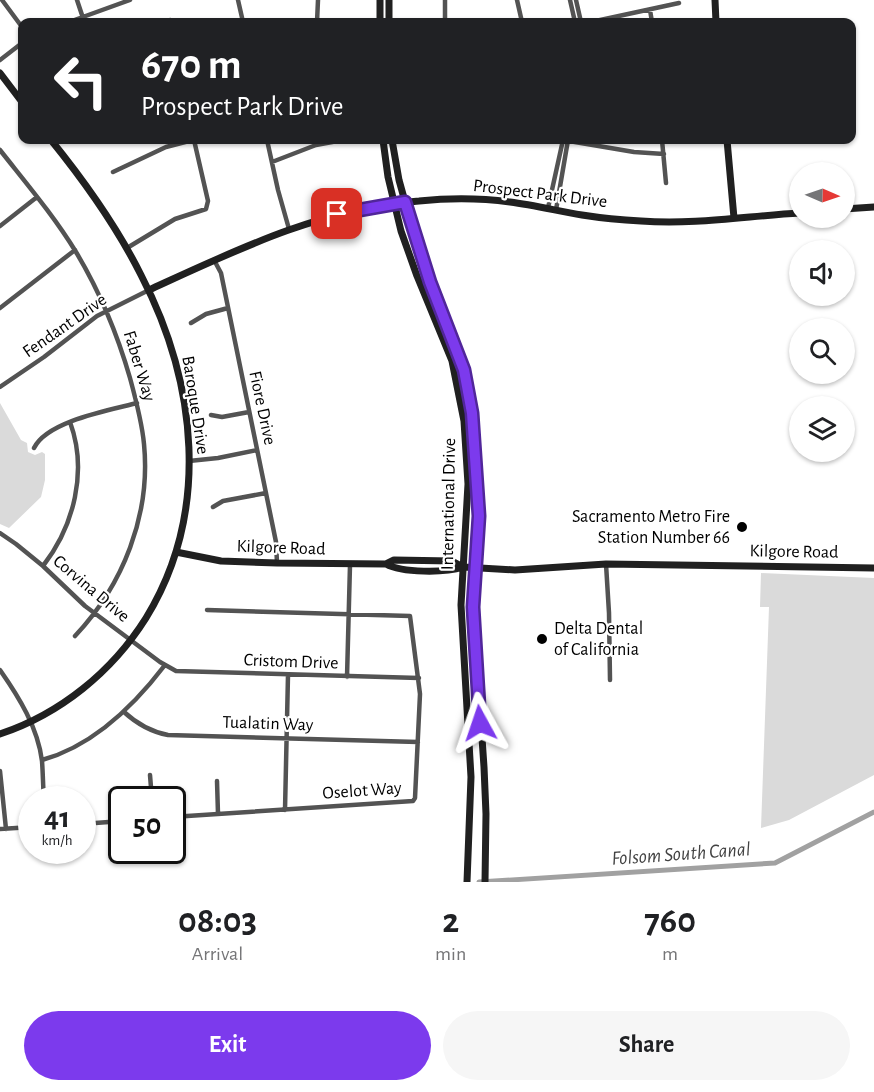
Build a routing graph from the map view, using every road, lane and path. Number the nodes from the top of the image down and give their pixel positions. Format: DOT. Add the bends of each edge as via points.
graph roads {
  1 [pos="2,0"];
  2 [pos="77,0"];
  3 [pos="130,0"];
  4 [pos="245,0"];
  5 [pos="318,0"];
  6 [pos="380,0"];
  7 [pos="389,0"];
  8 [pos="445,0"];
  9 [pos="517,0"];
  10 [pos="570,0"];
  11 [pos="576,0"];
  12 [pos="715,0"];
  13 [pos="238,1"];
  14 [pos="679,3"];
  15 [pos="650,10"];
  16 [pos="83,18"];
  17 [pos="242,18"];
  18 [pos="317,18"];
  19 [pos="380,18"];
  20 [pos="389,18"];
  21 [pos="445,18"];
  22 [pos="521,18"];
  23 [pos="573,18"];
  24 [pos="580,18"];
  25 [pos="611,18"];
  26 [pos="651,18"];
  27 [pos="716,18"];
  28 [pos="18,22"];
  29 [pos="18,46"];
  30 [pos="0,60"];
  31 [pos="0,74"];
  32 [pos="18,97"];
  33 [pos="54,144"];
  34 [pos="178,144"];
  35 [pos="195,144"];
  36 [pos="268,144"];
  37 [pos="312,144"];
  38 [pos="383,144"];
  39 [pos="393,144"];
  40 [pos="565,144"];
  41 [pos="565,144"];
  42 [pos="589,144"];
  43 [pos="663,144"];
  44 [pos="727,144"];
  45 [pos="0,150"];
  46 [pos="664,154"];
  47 [pos="272,162"];
  48 [pos="113,172"];
  49 [pos="666,183"];
  50 [pos="37,197"];
  51 [pos="405,202"];
  52 [pos="394,203"];
  53 [pos="874,207"];
  54 [pos="548,208"];
  55 [pos="855,208"];
  56 [pos="556,210"];
  57 [pos="789,214"];
  58 [pos="734,218"];
  59 [pos="0,226"];
  60 [pos="289,229"];
  61 [pos="126,248"];
  62 [pos="75,250"];
  63 [pos="214,260"];
  64 [pos="148,290"];
  65 [pos="0,308"];
  66 [pos="228,309"];
  67 [pos="107,310"];
  68 [pos="191,323"];
  69 [pos="446,345"];
  70 [pos="458,386"];
  71 [pos="0,387"];
  72 [pos="468,390"];
  73 [pos="137,403"];
  74 [pos="249,412"];
  75 [pos="211,415"];
  76 [pos="70,422"];
  77 [pos="474,430"];
  78 [pos="34,448"];
  79 [pos="257,450"];
  80 [pos="189,461"];
  81 [pos="266,493"];
  82 [pos="213,507"];
  83 [pos="0,533"];
  84 [pos="176,552"];
  85 [pos="277,563"];
  86 [pos="606,564"];
  87 [pos="350,565"];
  88 [pos="43,566"];
  89 [pos="463,567"];
  90 [pos="476,568"];
  91 [pos="874,568"];
  92 [pos="207,610"];
  93 [pos="95,613"];
  94 [pos="349,614"];
  95 [pos="75,636"];
  96 [pos="131,640"];
  97 [pos="165,665"];
  98 [pos="0,670"];
  99 [pos="288,675"];
  100 [pos="347,677"];
  101 [pos="419,678"];
  102 [pos="610,680"];
  103 [pos="8,682"];
  104 [pos="0,685"];
  105 [pos="124,712"];
  106 [pos="31,722"];
  107 [pos="0,734"];
  108 [pos="287,738"];
  109 [pos="418,742"];
  110 [pos="42,760"];
  111 [pos="0,771"];
  112 [pos="150,775"];
  113 [pos="217,781"];
  114 [pos="43,786"];
  115 [pos="151,786"];
  116 [pos="285,810"];
  117 [pos="218,814"];
  118 [pos="186,816"];
  119 [pos="18,828"];
  120 [pos="3,829"];
  121 [pos="467,882"];
  122 [pos="485,882"];
  1 -- 28 [label="street"];
  2 -- 16 [label="street"];
  3 -- 16 [label="street"];
  4 -- 13 [label="street"];
  5 -- 18 [label="street"];
  6 -- 19 [label="street"];
  7 -- 20 [label="street"];
  8 -- 21 [label="street"];
  9 -- 22 [label="street"];
  10 -- 23 [label="street"];
  11 -- 24 [label="street"];
  12 -- 27 [label="street"];
  13 -- 17 [label="street"];
  14 -- 15 [label="street"];
  15 -- 25 [label="street"];
  15 -- 26 [label="street"];
  29 -- 30 [label="street"];
  31 -- 32 [label="street"];
  33 -- 61 [label="street, Baroque Drive"];
  34 -- 48 [label="street"];
  35 -- 61 [label="street" via="207,206 175,219"];
  36 -- 47 [label="street"];
  37 -- 47 [label="street"];
  38 -- 52 [label="street, International Drive"];
  39 -- 51 [label="street, International Drive"];
  40 -- 54 [label="street"];
  41 -- 56 [label="street"];
  42 -- 46 [label="street"];
  43 -- 46 [label="street"];
  44 -- 58 [label="street"];
  45 -- 50 [label="street, Faber Way"];
  46 -- 49 [label="street"];
  47 -- 60 [label="street"];
  50 -- 59 [label="street"];
  50 -- 62 [label="street, Faber Way"];
  51 -- 52 [label="street, Prospect Park Drive"];
  51 -- 54 [label="street, Prospect Park Drive" via="486,200"];
  51 -- 72 [label="street, International Drive"];
  52 -- 60 [label="street, Prospect Park Drive" via="337,214"];
  52 -- 69 [label="street, International Drive" via="417,276"];
  53 -- 55 [label="street"];
  54 -- 56 [label="street, Prospect Park Drive"];
  56 -- 58 [label="street, Prospect Park Drive" via="650,222"];
  57 -- 58 [label="street, Prospect Park Drive"];
  60 -- 63 [label="street, Prospect Park Drive"];
  61 -- 64 [label="street, Baroque Drive"];
  62 -- 65 [label="street"];
  62 -- 67 [label="street, Faber Way"];
  63 -- 64 [label="street, Prospect Park Drive"];
  63 -- 66 [label="street, Fiore Drive" via="221,273"];
  64 -- 67 [label="street, Fendant Drive"];
  64 -- 80 [label="street, Baroque Drive" via="177,369"];
  66 -- 68 [label="street" via="206,314"];
  66 -- 74 [label="street, Fiore Drive"];
  67 -- 71 [label="street, Fendant Drive"];
  67 -- 73 [label="street, Faber Way"];
  69 -- 70 [label="street, International Drive"];
  69 -- 72 [label="street"];
  70 -- 77 [label="street" via="465,396"];
  70 -- 89 [label="street, International Drive" via="468,463"];
  72 -- 77 [label="street, International Drive"];
  73 -- 76 [label="street"];
  73 -- 93 [label="street, Faber Way" via="144,445 140,513 127,558"];
  74 -- 75 [label="street"];
  74 -- 79 [label="street, Fiore Drive"];
  76 -- 78 [label="street" via="37,442"];
  76 -- 88 [label="street" via="77,465 75,501 63,536"];
  77 -- 90 [label="street, International Drive" via="479,516"];
  79 -- 80 [label="street"];
  79 -- 81 [label="street, Fiore Drive"];
  80 -- 84 [label="street, Baroque Drive" via="188,503"];
  81 -- 82 [label="street" via="223,501"];
  81 -- 85 [label="street, Fiore Drive"];
  83 -- 88 [label="street, Corvina Drive"];
  84 -- 85 [label="street, Kilgore Road" via="221,561"];
  84 -- 96 [label="street, Baroque Drive" via="162,589"];
  85 -- 87 [label="street, Kilgore Road"];
  86 -- 90 [label="street, Kilgore Road" via="515,570"];
  86 -- 91 [label="street, Kilgore Road"];
  86 -- 102 [label="street"];
  87 -- 89 [label="street, Kilgore Road" via="417,560 452,561"];
  87 -- 94 [label="street"];
  88 -- 93 [label="street, Corvina Drive"];
  89 -- 90 [label="street, Kilgore Road"];
  89 -- 121 [label="street, International Drive" via="462,636 471,777"];
  90 -- 122 [label="street, International Drive" via="473,607 485,779"];
  92 -- 94 [label="street"];
  93 -- 95 [label="street, Faber Way"];
  93 -- 96 [label="street, Corvina Drive"];
  94 -- 100 [label="street"];
  94 -- 101 [label="street, Oselot Way" via="410,616"];
  96 -- 97 [label="street, Corvina Drive"];
  96 -- 106 [label="street, Baroque Drive" via="77,694"];
  97 -- 99 [label="street, Cristom Drive" via="185,672"];
  97 -- 105 [label="street"];
  98 -- 103 [label="street"];
  99 -- 100 [label="street, Cristom Drive"];
  99 -- 108 [label="street"];
  100 -- 101 [label="street, Cristom Drive"];
  101 -- 109 [label="street, Oselot Way"];
  103 -- 104 [label="street"];
  103 -- 106 [label="street"];
  105 -- 108 [label="street, Tualatin Way" via="168,735"];
  105 -- 110 [label="street" via="62,755"];
  106 -- 107 [label="street, Baroque Drive"];
  106 -- 110 [label="street"];
  108 -- 109 [label="street, Tualatin Way"];
  108 -- 116 [label="street"];
  109 -- 116 [label="street, Oselot Way" via="413,801"];
  110 -- 114 [label="street"];
  111 -- 120 [label="street"];
  112 -- 115 [label="street"];
  113 -- 117 [label="street"];
  116 -- 117 [label="street, Oselot Way"];
  117 -- 118 [label="street, Oselot Way"];
  119 -- 120 [label="street"];
}
